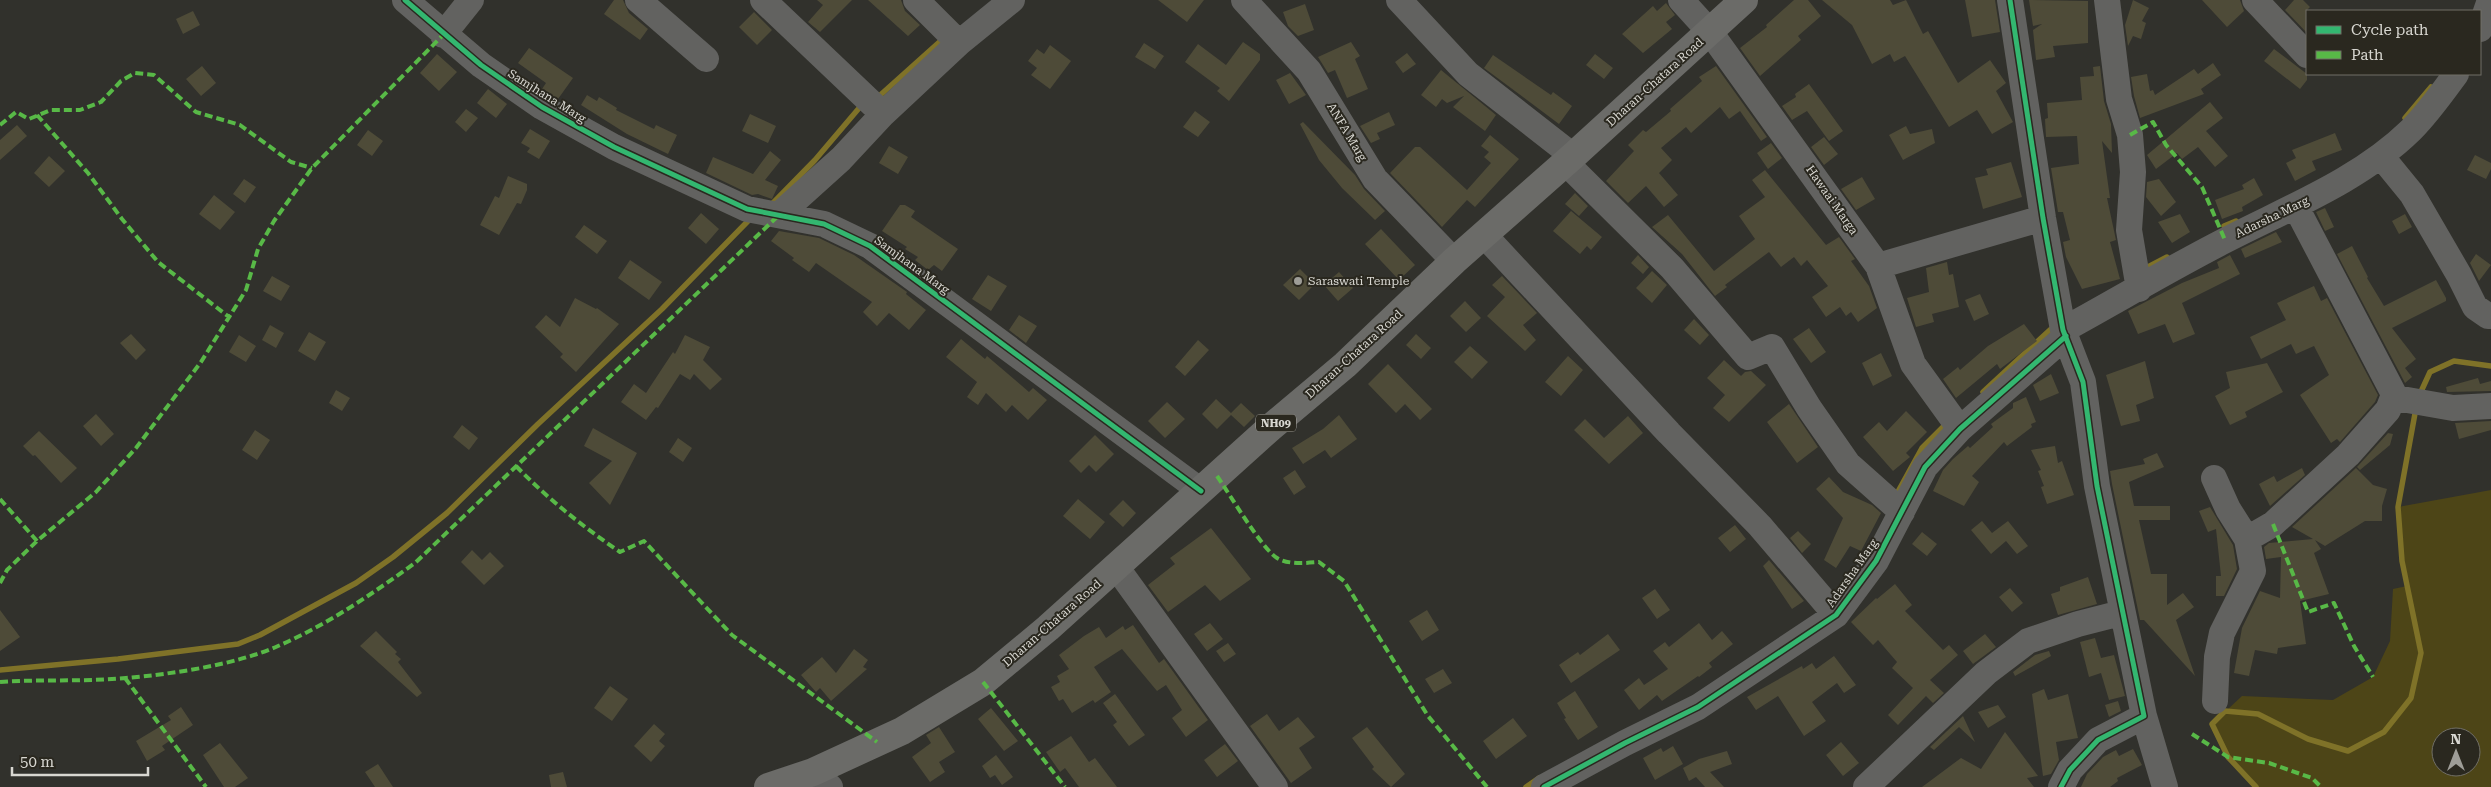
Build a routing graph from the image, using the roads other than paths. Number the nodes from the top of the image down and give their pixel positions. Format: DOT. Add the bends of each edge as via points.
graph roads {
  1 [pos="405,0"];
  2 [pos="471,0"];
  3 [pos="638,0"];
  4 [pos="763,0"];
  5 [pos="916,0"];
  6 [pos="1012,0"];
  7 [pos="1244,0"];
  8 [pos="1399,0"];
  9 [pos="1681,0"];
  10 [pos="1744,0"];
  11 [pos="2010,0"];
  12 [pos="2107,0"];
  13 [pos="2255,0"];
  14 [pos="2489,1"];
  15 [pos="2481,26"];
  16 [pos="1710,32"];
  17 [pos="443,35"];
  18 [pos="959,43"];
  19 [pos="2306,53"];
  20 [pos="706,59"];
  21 [pos="2455,75"];
  22 [pos="883,114"];
  23 [pos="2381,156"];
  24 [pos="1569,159"];
  25 [pos="2296,207"];
  26 [pos="780,214"];
  27 [pos="2043,218"];
  28 [pos="1484,235"];
  29 [pos="1454,261"];
  30 [pos="1878,266"];
  31 [pos="2139,289"];
  32 [pos="2491,316"];
  33 [pos="2065,333"];
  34 [pos="2411,400"];
  35 [pos="2491,406"];
  36 [pos="1960,429"];
  37 [pos="2214,478"];
  38 [pos="1201,491"];
  39 [pos="1902,512"];
  40 [pos="2247,539"];
  41 [pos="1117,568"];
  42 [pos="2121,613"];
  43 [pos="1836,615"];
  44 [pos="2215,701"];
  45 [pos="2144,716"];
  46 [pos="821,780"];
  47 [pos="768,787"];
  48 [pos="1275,787"];
  49 [pos="1544,787"];
  50 [pos="1866,787"];
  51 [pos="2061,787"];
  52 [pos="2165,787"];
  1 -- 17 [label="street, Samjhana Marg"];
  2 -- 17 [label="street"];
  3 -- 20 [label="street"];
  4 -- 22 [label="street"];
  5 -- 18 [label="street"];
  6 -- 18 [label="street"];
  7 -- 29 [label="street, ANFA Marg" via="1309,71 1375,179"];
  8 -- 24 [label="street" via="1468,74"];
  9 -- 16 [label="street, Hawaai Marga"];
  10 -- 16 [label="main road, Dharan-Chatara Road / NH09"];
  11 -- 27 [label="street"];
  12 -- 31 [label="street" via="2119,99 2130,135 2134,172 2129,230"];
  13 -- 19 [label="street"];
  14 -- 15 [label="street"];
  16 -- 24 [label="main road, Dharan-Chatara Road / NH09"];
  16 -- 30 [label="street, Hawaai Marga"];
  17 -- 26 [label="street, Samjhana Marg" via="542,107 614,147 747,209"];
  18 -- 22 [label="street"];
  21 -- 23 [label="street, Adarsha Marg" via="2411,130"];
  22 -- 26 [label="street" via="841,159"];
  23 -- 25 [label="street, Adarsha Marg"];
  23 -- 32 [label="street" via="2412,194 2459,274 2474,307"];
  24 -- 28 [label="main road, Dharan-Chatara Road / NH09"];
  24 -- 39 [label="street" via="1672,268 1748,357 1772,347 1848,464"];
  25 -- 31 [label="street, Adarsha Marg" via="2225,240"];
  25 -- 34 [label="street"];
  26 -- 38 [label="street, Samjhana Marg" via="824,224 870,246"];
  27 -- 30 [label="street"];
  27 -- 33 [label="street"];
  28 -- 29 [label="main road, Dharan-Chatara Road / NH09"];
  28 -- 43 [label="street" via="1760,526"];
  29 -- 38 [label="main road, Dharan-Chatara Road / NH09" via="1345,365"];
  30 -- 36 [label="street, Hawaai Marga" via="1914,364"];
  31 -- 33 [label="street, Adarsha Marg"];
  33 -- 36 [label="street, Adarsha Marg"];
  33 -- 42 [label="street" via="2083,382 2097,486"];
  34 -- 35 [label="street" via="2453,408"];
  34 -- 40 [label="street" via="2388,410 2348,455 2273,524"];
  36 -- 39 [label="street, Adarsha Marg" via="1925,467"];
  37 -- 40 [label="street"];
  38 -- 41 [label="main road, Dharan-Chatara Road / NH09"];
  39 -- 43 [label="street, Adarsha Marg" via="1876,561"];
  40 -- 44 [label="street" via="2253,571 2222,633 2217,657"];
  41 -- 46 [label="main road, Dharan-Chatara Road / NH09" via="983,682"];
  41 -- 48 [label="street"];
  42 -- 45 [label="street"];
  42 -- 50 [label="street" via="2028,641 1986,673"];
  43 -- 49 [label="street, Adarsha Marg" via="1698,707"];
  45 -- 51 [label="street" via="2098,740 2070,770"];
  45 -- 52 [label="street"];
  46 -- 47 [label="main road, Dharan-Chatara Road / NH09"];
}
